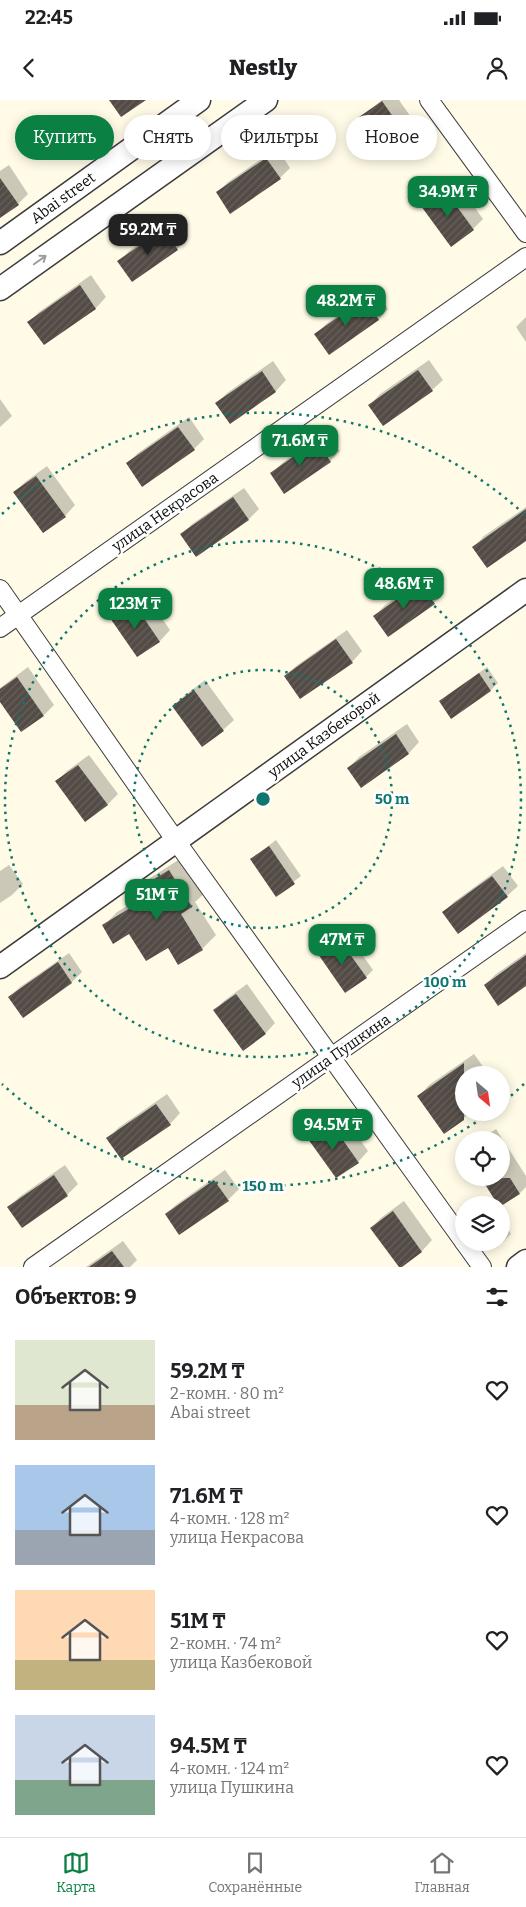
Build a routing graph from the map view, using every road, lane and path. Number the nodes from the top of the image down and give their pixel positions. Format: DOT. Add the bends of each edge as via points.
graph roads {
  1 [pos="199,100"];
  2 [pos="266,100"];
  3 [pos="429,100"];
  4 [pos="526,233"];
  5 [pos="0,242"];
  6 [pos="526,257"];
  7 [pos="0,289"];
  8 [pos="0,589"];
  9 [pos="526,590"];
  10 [pos="18,615"];
  11 [pos="0,628"];
  12 [pos="176,841"];
  13 [pos="526,920"];
  14 [pos="0,967"];
  15 [pos="331,1058"];
  16 [pos="455,1230"];
  17 [pos="470,1251"];
  18 [pos="526,1261"];
  19 [pos="34,1267"];
  20 [pos="482,1267"];
  21 [pos="518,1267"];
  1 -- 5 [label="street, Abai street"];
  7 -- 2 [label="street, one-way"];
  3 -- 4 [label="street"];
  6 -- 10 [label="street, улица Некрасова"];
  8 -- 10 [label="street"];
  9 -- 12 [label="street, улица Казбековой"];
  10 -- 11 [label="street, улица Некрасова"];
  10 -- 12 [label="street"];
  12 -- 14 [label="street, улица Казбековой"];
  12 -- 15 [label="street"];
  13 -- 15 [label="street, улица Пушкина"];
  15 -- 16 [label="street"];
  15 -- 19 [label="street, улица Пушкина"];
  17 -- 20 [label="street"];
  18 -- 21 [label="street"];
}
